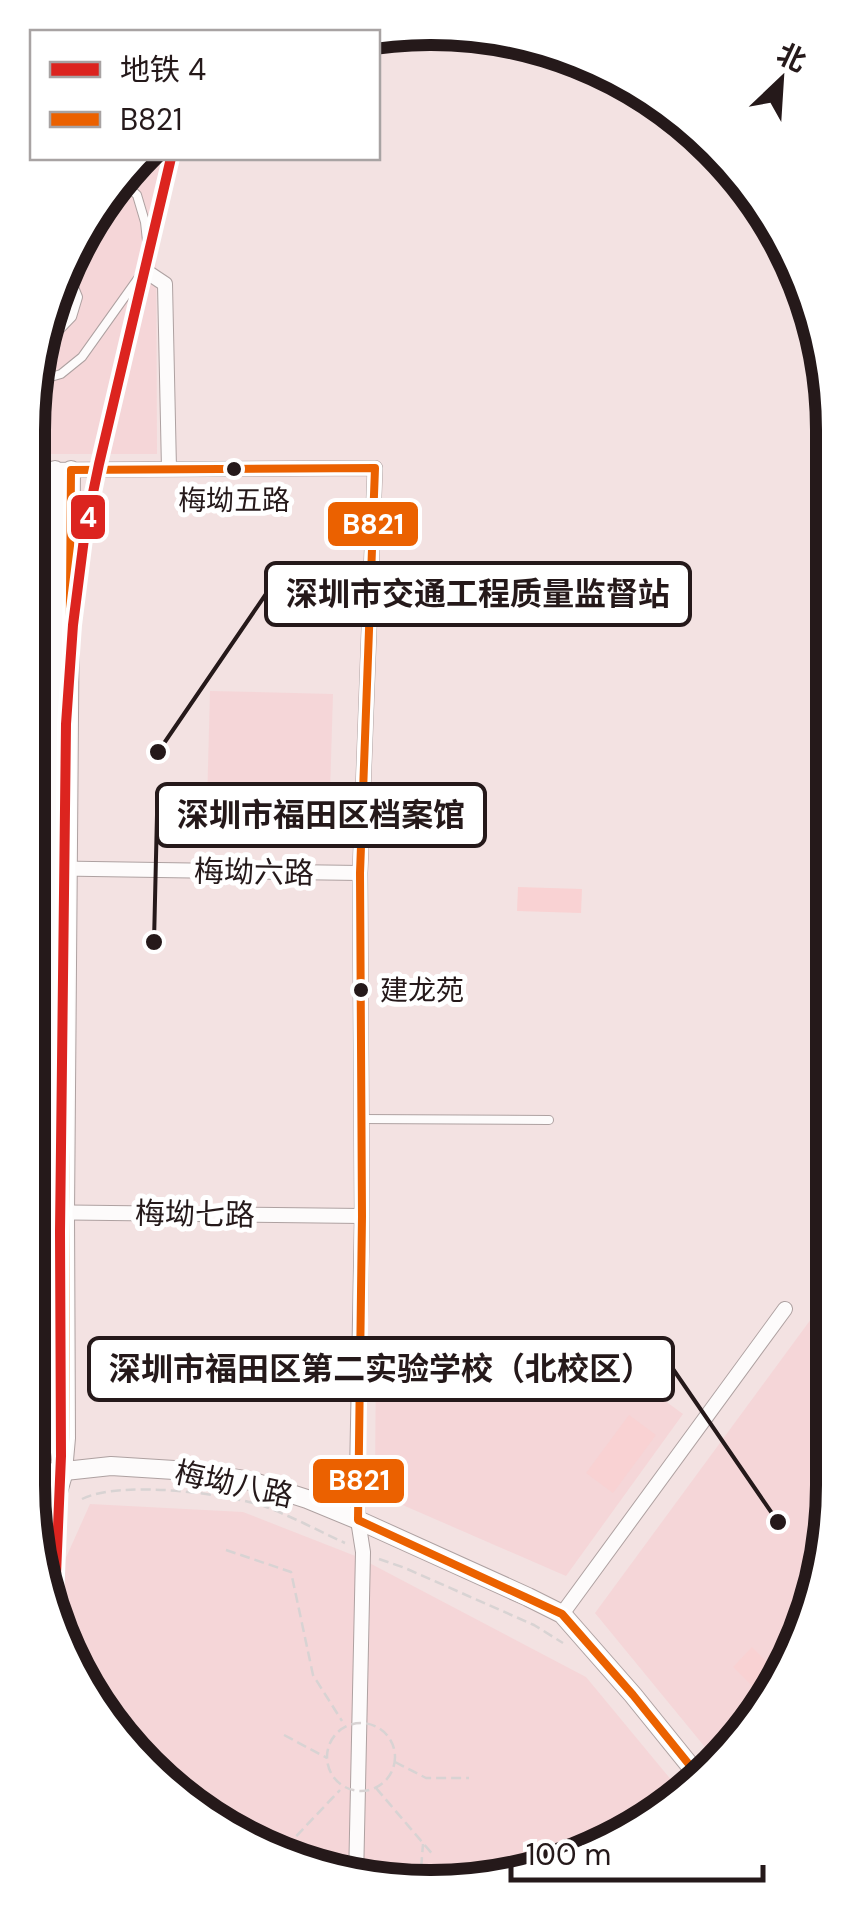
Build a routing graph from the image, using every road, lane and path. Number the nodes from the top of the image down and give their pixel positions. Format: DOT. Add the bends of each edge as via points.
graph roads {
  1 [pos="131,189"];
  2 [pos="144,270"];
  3 [pos="73,285"];
  4 [pos="58,331"];
  5 [pos="48,378"];
  6 [pos="169,469"];
  7 [pos="45,470"];
  8 [pos="63,470"];
  9 [pos="45,869"];
  10 [pos="60,869"];
  11 [pos="360,874"];
  12 [pos="361,1118"];
  13 [pos="549,1120"];
  14 [pos="45,1213"];
  15 [pos="57,1213"];
  16 [pos="362,1216"];
  17 [pos="786,1309"];
  18 [pos="45,1434"];
  19 [pos="63,1471"];
  20 [pos="45,1473"];
  21 [pos="82,1499"];
  22 [pos="47,1519"];
  23 [pos="358,1520"];
  24 [pos="346,1544"];
  25 [pos="226,1550"];
  26 [pos="380,1560"];
  27 [pos="562,1614"];
  28 [pos="564,1644"];
  29 [pos="346,1727"];
  30 [pos="284,1735"];
  31 [pos="327,1758"];
  32 [pos="395,1762"];
  33 [pos="692,1768"];
  34 [pos="469,1778"];
  35 [pos="344,1786"];
  36 [pos="376,1788"];
  37 [pos="289,1843"];
  38 [pos="423,1843"];
  39 [pos="434,1856"];
  40 [pos="356,1863"];
  41 [pos="421,1870"];
  1 -- 2 [label="lane" via="145,222"];
  2 -- 5 [label="lane" via="82,357"];
  2 -- 6 [label="street" via="165,284"];
  3 -- 4 [label="lane" via="78,296 72,316"];
  6 -- 8 [label="street"];
  6 -- 11 [label="street" via="375,468"];
  7 -- 8 [label="street"];
  8 -- 10 [label="street"];
  9 -- 10 [label="street, 梅坳六路"];
  10 -- 11 [label="street, 梅坳六路"];
  10 -- 15 [label="street"];
  11 -- 12 [label="street"];
  12 -- 13 [label="lane"];
  12 -- 16 [label="street"];
  14 -- 15 [label="street, 梅坳七路"];
  15 -- 16 [label="street, 梅坳七路"];
  15 -- 18 [label="street"];
  15 -- 19 [label="street"];
  16 -- 23 [label="street"];
  17 -- 27 [label="street"];
  19 -- 20 [label="street, 梅坳八路"];
  19 -- 22 [label="main road"];
  19 -- 23 [label="street, 梅坳八路" via="98,1466 215,1474"];
  21 -- 24 [label="path" via="132,1490 224,1496"];
  23 -- 27 [label="street, 梅坳八路"];
  23 -- 40 [label="street" via="363,1552"];
  25 -- 29 [label="path" via="291,1572 314,1675"];
  26 -- 28 [label="path"];
  27 -- 33 [label="street, 梅坳八路"];
  29 -- 31 [label="path, bridge" via="334,1737"];
  29 -- 32 [label="path, bridge" via="363,1723 384,1731"];
  30 -- 31 [label="path"];
  31 -- 35 [label="path, bridge"];
  32 -- 34 [label="path" via="426,1778"];
  32 -- 36 [label="path, bridge"];
  35 -- 36 [label="path, bridge"];
  35 -- 37 [label="path"];
  36 -- 38 [label="path"];
  38 -- 39 [label="path"];
  38 -- 41 [label="path"];
}
